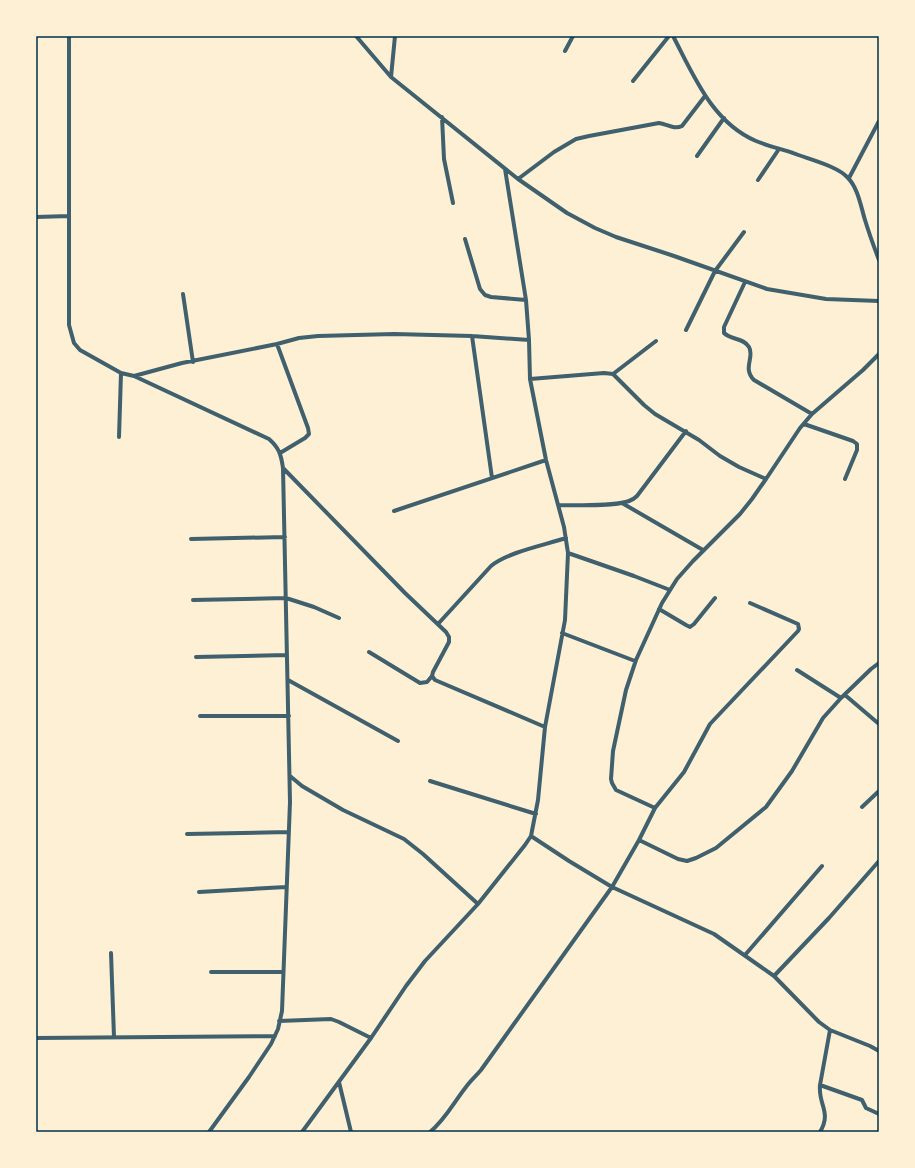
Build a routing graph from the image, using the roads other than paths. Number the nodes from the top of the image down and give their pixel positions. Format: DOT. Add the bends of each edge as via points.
graph roads {
  1 [pos="69,36"];
  2 [pos="356,36"];
  3 [pos="395,36"];
  4 [pos="572,36"];
  5 [pos="668,36"];
  6 [pos="673,36"];
  7 [pos="565,51"];
  8 [pos="391,77"];
  9 [pos="633,81"];
  10 [pos="705,96"];
  11 [pos="442,117"];
  12 [pos="724,118"];
  13 [pos="879,121"];
  14 [pos="779,149"];
  15 [pos="697,156"];
  16 [pos="505,168"];
  17 [pos="849,178"];
  18 [pos="518,179"];
  19 [pos="758,180"];
  20 [pos="454,203"];
  21 [pos="69,216"];
  22 [pos="36,217"];
  23 [pos="744,232"];
  24 [pos="465,239"];
  25 [pos="879,260"];
  26 [pos="715,271"];
  27 [pos="745,282"];
  28 [pos="183,294"];
  29 [pos="526,300"];
  30 [pos="879,301"];
  31 [pos="686,330"];
  32 [pos="472,336"];
  33 [pos="529,340"];
  34 [pos="656,341"];
  35 [pos="276,344"];
  36 [pos="879,354"];
  37 [pos="873,360"];
  38 [pos="193,362"];
  39 [pos="879,363"];
  40 [pos="122,373"];
  41 [pos="613,374"];
  42 [pos="134,376"];
  43 [pos="530,379"];
  44 [pos="812,414"];
  45 [pos="804,424"];
  46 [pos="686,431"];
  47 [pos="119,437"];
  48 [pos="280,453"];
  49 [pos="546,460"];
  50 [pos="283,468"];
  51 [pos="492,478"];
  52 [pos="766,479"];
  53 [pos="845,479"];
  54 [pos="622,503"];
  55 [pos="559,505"];
  56 [pos="394,511"];
  57 [pos="285,537"];
  58 [pos="566,538"];
  59 [pos="191,539"];
  60 [pos="703,550"];
  61 [pos="568,553"];
  62 [pos="670,590"];
  63 [pos="286,598"];
  64 [pos="715,598"];
  65 [pos="193,600"];
  66 [pos="750,603"];
  67 [pos="659,609"];
  68 [pos="339,618"];
  69 [pos="438,624"];
  70 [pos="562,633"];
  71 [pos="369,652"];
  72 [pos="287,655"];
  73 [pos="196,657"];
  74 [pos="635,661"];
  75 [pos="879,663"];
  76 [pos="797,670"];
  77 [pos="432,676"];
  78 [pos="288,680"];
  79 [pos="845,695"];
  80 [pos="841,698"];
  81 [pos="200,716"];
  82 [pos="288,716"];
  83 [pos="879,724"];
  84 [pos="545,727"];
  85 [pos="398,741"];
  86 [pos="290,776"];
  87 [pos="430,782"];
  88 [pos="879,792"];
  89 [pos="862,807"];
  90 [pos="655,808"];
  91 [pos="536,814"];
  92 [pos="289,832"];
  93 [pos="187,834"];
  94 [pos="531,836"];
  95 [pos="639,840"];
  96 [pos="879,861"];
  97 [pos="822,866"];
  98 [pos="286,887"];
  99 [pos="612,887"];
  100 [pos="199,892"];
  101 [pos="478,904"];
  102 [pos="111,953"];
  103 [pos="745,955"];
  104 [pos="211,972"];
  105 [pos="283,972"];
  106 [pos="774,976"];
  107 [pos="279,1021"];
  108 [pos="830,1030"];
  109 [pos="274,1036"];
  110 [pos="114,1037"];
  111 [pos="36,1038"];
  112 [pos="371,1038"];
  113 [pos="879,1051"];
  114 [pos="339,1082"];
  115 [pos="820,1085"];
  116 [pos="879,1114"];
  117 [pos="209,1132"];
  118 [pos="302,1132"];
  119 [pos="352,1132"];
  120 [pos="430,1132"];
  121 [pos="820,1132"];
  1 -- 21 [label="street"];
  2 -- 8 [label="street"];
  3 -- 8 [label="street"];
  4 -- 7 [label="street"];
  5 -- 9 [label="street"];
  6 -- 10 [label="street"];
  8 -- 11 [label="street"];
  10 -- 12 [label="street"];
  10 -- 18 [label="street" via="678,128 659,123 576,139"];
  11 -- 16 [label="street"];
  11 -- 20 [label="street" via="444,159"];
  12 -- 14 [label="street" via="750,137"];
  12 -- 15 [label="street"];
  13 -- 17 [label="street"];
  14 -- 17 [label="street" via="840,171"];
  14 -- 19 [label="street"];
  16 -- 18 [label="street"];
  16 -- 29 [label="street"];
  17 -- 25 [label="street"];
  18 -- 26 [label="street" via="567,213 595,228"];
  21 -- 22 [label="street"];
  21 -- 40 [label="street" via="69,325 74,343 80,350"];
  23 -- 26 [label="street"];
  24 -- 29 [label="street" via="480,289 485,295"];
  26 -- 27 [label="street"];
  26 -- 31 [label="street"];
  27 -- 30 [label="street" via="767,290 826,299"];
  27 -- 44 [label="street" via="724,327 724,333 748,345 748,371 754,380"];
  28 -- 38 [label="street"];
  29 -- 33 [label="street"];
  32 -- 33 [label="street"];
  32 -- 35 [label="street" via="365,334 300,338"];
  32 -- 51 [label="street"];
  33 -- 43 [label="street"];
  34 -- 41 [label="street"];
  35 -- 38 [label="street"];
  35 -- 48 [label="street" via="309,434"];
  36 -- 37 [label="street"];
  37 -- 39 [label="street"];
  37 -- 44 [label="street"];
  38 -- 42 [label="street"];
  40 -- 42 [label="street"];
  40 -- 47 [label="street"];
  41 -- 43 [label="street"];
  41 -- 46 [label="street" via="654,414"];
  42 -- 48 [label="street" via="269,439"];
  43 -- 49 [label="street"];
  44 -- 45 [label="street"];
  45 -- 52 [label="street"];
  45 -- 53 [label="street" via="857,444"];
  46 -- 52 [label="street" via="720,456"];
  46 -- 54 [label="street" via="637,496"];
  48 -- 50 [label="street"];
  49 -- 51 [label="street"];
  49 -- 55 [label="street"];
  50 -- 57 [label="street"];
  50 -- 69 [label="street"];
  51 -- 56 [label="street"];
  52 -- 60 [label="street" via="740,514"];
  54 -- 55 [label="street"];
  54 -- 60 [label="street"];
  55 -- 58 [label="street"];
  57 -- 59 [label="street"];
  57 -- 63 [label="street"];
  58 -- 61 [label="street"];
  58 -- 69 [label="street" via="498,561"];
  60 -- 62 [label="street"];
  61 -- 62 [label="street"];
  61 -- 70 [label="street"];
  62 -- 67 [label="street"];
  63 -- 65 [label="street"];
  63 -- 68 [label="street"];
  63 -- 72 [label="street"];
  64 -- 67 [label="street" via="690,626"];
  66 -- 90 [label="street" via="798,624 799,629 710,724 684,772"];
  67 -- 74 [label="street"];
  69 -- 77 [label="street" via="446,632 449,642"];
  70 -- 74 [label="street"];
  70 -- 84 [label="street"];
  71 -- 77 [label="street" via="420,683 427,682"];
  72 -- 73 [label="street"];
  72 -- 78 [label="street"];
  74 -- 90 [label="street" via="613,751 612,783 619,792"];
  75 -- 79 [label="street"];
  76 -- 80 [label="street"];
  77 -- 84 [label="street" via="435,680"];
  78 -- 82 [label="street"];
  78 -- 85 [label="street"];
  79 -- 80 [label="street"];
  79 -- 83 [label="street"];
  80 -- 95 [label="street" via="823,718 792,771 766,807 716,848 687,861"];
  81 -- 82 [label="street"];
  82 -- 86 [label="street"];
  84 -- 91 [label="street"];
  86 -- 92 [label="street"];
  86 -- 101 [label="street" via="343,810 404,839"];
  87 -- 91 [label="street"];
  88 -- 89 [label="street"];
  90 -- 95 [label="street"];
  91 -- 94 [label="street"];
  92 -- 93 [label="street"];
  92 -- 98 [label="street"];
  94 -- 99 [label="street"];
  94 -- 101 [label="street"];
  95 -- 99 [label="street"];
  96 -- 106 [label="street" via="830,918"];
  97 -- 103 [label="street"];
  98 -- 100 [label="street"];
  98 -- 105 [label="street"];
  99 -- 103 [label="street" via="708,930"];
  99 -- 120 [label="street" via="481,1070"];
  101 -- 112 [label="street" via="421,968"];
  102 -- 110 [label="street"];
  103 -- 106 [label="street"];
  104 -- 105 [label="street"];
  105 -- 107 [label="street" via="282,1011"];
  106 -- 108 [label="street"];
  107 -- 109 [label="street"];
  107 -- 112 [label="street" via="331,1019"];
  108 -- 113 [label="street"];
  108 -- 115 [label="street"];
  109 -- 110 [label="street"];
  109 -- 117 [label="street" via="250,1077"];
  110 -- 111 [label="street"];
  112 -- 114 [label="street"];
  114 -- 118 [label="street"];
  114 -- 119 [label="street"];
  115 -- 116 [label="street" via="862,1100 866,1108"];
  115 -- 121 [label="street" via="819,1093 826,1122"];
}
